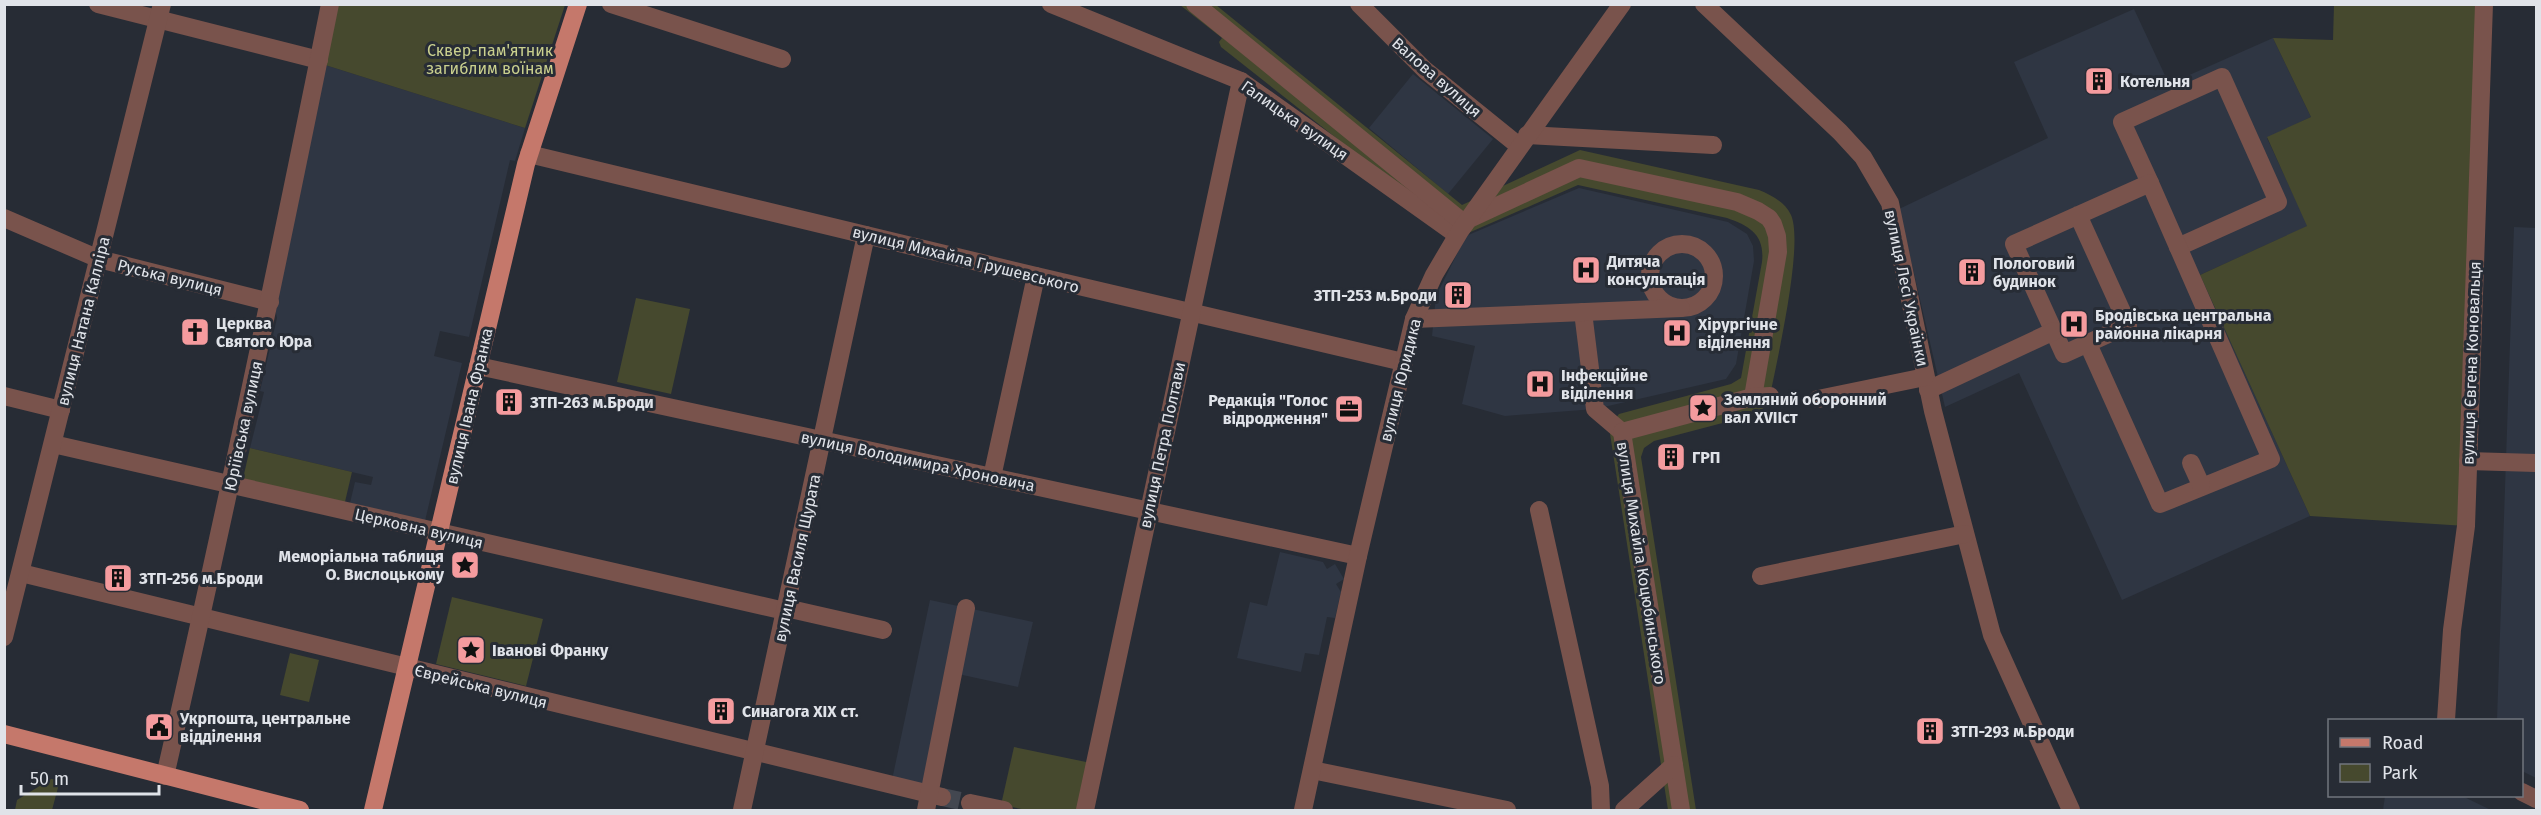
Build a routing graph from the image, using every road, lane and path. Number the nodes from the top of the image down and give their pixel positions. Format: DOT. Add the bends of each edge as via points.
graph roads {
  1 [pos="98,4"];
  2 [pos="330,4"];
  3 [pos="578,4"];
  4 [pos="612,4"];
  5 [pos="1051,4"];
  6 [pos="1195,4"];
  7 [pos="1359,4"];
  8 [pos="1622,4"];
  9 [pos="1704,4"];
  10 [pos="2484,4"];
  11 [pos="160,12"];
  12 [pos="782,59"];
  13 [pos="319,60"];
  14 [pos="1241,81"];
  15 [pos="1523,140"];
  16 [pos="1713,145"];
  17 [pos="530,154"];
  18 [pos="2150,183"];
  19 [pos="2078,215"];
  20 [pos="4,219"];
  21 [pos="1464,226"];
  22 [pos="866,236"];
  23 [pos="2178,247"];
  24 [pos="99,259"];
  25 [pos="1036,276"];
  26 [pos="270,302"];
  27 [pos="1681,308"];
  28 [pos="1191,312"];
  29 [pos="1582,312"];
  30 [pos="1414,319"];
  31 [pos="2054,331"];
  32 [pos="2088,344"];
  33 [pos="1403,362"];
  34 [pos="478,366"];
  35 [pos="1927,383"];
  36 [pos="4,396"];
  37 [pos="1818,399"];
  38 [pos="61,410"];
  39 [pos="1622,432"];
  40 [pos="822,441"];
  41 [pos="53,444"];
  42 [pos="2468,461"];
  43 [pos="2190,463"];
  44 [pos="2536,463"];
  45 [pos="992,477"];
  46 [pos="231,484"];
  47 [pos="2201,485"];
  48 [pos="1148,510"];
  49 [pos="1539,510"];
  50 [pos="439,532"];
  51 [pos="1965,534"];
  52 [pos="1358,556"];
  53 [pos="21,573"];
  54 [pos="1761,576"];
  55 [pos="966,608"];
  56 [pos="786,610"];
  57 [pos="202,617"];
  58 [pos="7,618"];
  59 [pos="883,630"];
  60 [pos="4,638"];
  61 [pos="407,668"];
  62 [pos="2446,719"];
  63 [pos="4,734"];
  64 [pos="755,752"];
  65 [pos="1674,765"];
  66 [pos="1312,770"];
  67 [pos="165,776"];
  68 [pos="933,801"];
  69 [pos="970,803"];
  70 [pos="1465,806"];
  71 [pos="300,810"];
  72 [pos="373,810"];
  73 [pos="742,810"];
  74 [pos="1004,810"];
  75 [pos="1085,810"];
  76 [pos="1303,810"];
  77 [pos="1507,810"];
  78 [pos="1601,810"];
  79 [pos="1624,810"];
  80 [pos="1681,810"];
  81 [pos="2071,810"];
  1 -- 11 [label="street"];
  2 -- 13 [label="street, Юріївська вулиця"];
  3 -- 17 [label="main road, вулиця Івана Франка"];
  4 -- 12 [label="street"];
  5 -- 14 [label="street, Галицька вулиця"];
  6 -- 21 [label="street"];
  7 -- 15 [label="street, Валова вулиця" via="1425,70"];
  8 -- 15 [label="street, вулиця Юридика"];
  9 -- 35 [label="street, вулиця Лесі Українки" via="1863,157 1894,216"];
  10 -- 42 [label="street, вулиця Євгена Коновальця"];
  11 -- 13 [label="street"];
  11 -- 24 [label="street, вулиця Натана Калліра"];
  13 -- 26 [label="street, Юріївська вулиця"];
  14 -- 21 [label="street, Галицька вулиця"];
  14 -- 28 [label="street, вулиця Петра Полтави"];
  15 -- 16 [label="street"];
  15 -- 21 [label="street, вулиця Юридика"];
  17 -- 22 [label="street, вулиця Михайла Грушевського"];
  17 -- 34 [label="main road, вулиця Івана Франка"];
  18 -- 19 [label="street"];
  18 -- 23 [label="street"];
  18 -- 23 [label="street" via="2122,122 2222,77 2278,202"];
  19 -- 31 [label="street" via="2014,244"];
  19 -- 32 [label="street" via="2128,326"];
  20 -- 24 [label="street, Руська вулиця"];
  21 -- 30 [label="street, вулиця Юридика" via="1434,275"];
  21 -- 39 [label="street, вулиця Михайла Коцюбинського" via="1579,168 1737,202 1769,218 1776,231 1778,252 1762,397"];
  22 -- 25 [label="street, вулиця Михайла Грушевського"];
  22 -- 40 [label="street, вулиця Василя Щурата"];
  23 -- 47 [label="street" via="2271,459"];
  24 -- 26 [label="street, Руська вулиця"];
  24 -- 38 [label="street, вулиця Натана Калліра"];
  25 -- 28 [label="street, вулиця Михайла Грушевського"];
  25 -- 45 [label="street"];
  26 -- 46 [label="street, Юріївська вулиця"];
  27 -- 29 [label="street"];
  28 -- 33 [label="street, вулиця Михайла Грушевського"];
  28 -- 48 [label="street, вулиця Петра Полтави"];
  29 -- 30 [label="street"];
  29 -- 39 [label="street" via="1595,409"];
  30 -- 33 [label="street, вулиця Юридика"];
  31 -- 32 [label="street" via="2064,354"];
  31 -- 35 [label="street"];
  32 -- 47 [label="street" via="2160,504"];
  33 -- 52 [label="street, вулиця Юридика"];
  34 -- 40 [label="street, вулиця Володимира Хроновича"];
  34 -- 50 [label="main road, вулиця Івана Франка"];
  35 -- 37 [label="street"];
  35 -- 51 [label="street, вулиця Лесі Українки"];
  36 -- 38 [label="street"];
  38 -- 41 [label="street, вулиця Натана Калліра"];
  39 -- 65 [label="street, вулиця Михайла Коцюбинського"];
  40 -- 45 [label="street, вулиця Володимира Хроновича"];
  40 -- 56 [label="street, вулиця Василя Щурата"];
  41 -- 46 [label="street, Церковна вулиця"];
  41 -- 53 [label="street, вулиця Натана Калліра"];
  42 -- 44 [label="street"];
  42 -- 62 [label="street, вулиця Євгена Коновальця" via="2466,526 2452,630"];
  43 -- 47 [label="street"];
  45 -- 48 [label="street, вулиця Володимира Хроновича"];
  46 -- 50 [label="street, Церковна вулиця"];
  46 -- 57 [label="street, Юріївська вулиця"];
  48 -- 52 [label="street, вулиця Володимира Хроновича"];
  48 -- 75 [label="street, вулиця Петра Полтави"];
  49 -- 78 [label="street" via="1600,786"];
  50 -- 56 [label="street, Церковна вулиця"];
  50 -- 61 [label="main road, вулиця Івана Франка"];
  51 -- 54 [label="street"];
  51 -- 81 [label="street, вулиця Лесі Українки" via="1992,635"];
  52 -- 66 [label="street, вулиця Юридика"];
  53 -- 57 [label="street, Єврейська вулиця"];
  53 -- 58 [label="street, вулиця Натана Калліра"];
  55 -- 68 [label="street"];
  56 -- 59 [label="street, Церковна вулиця"];
  56 -- 64 [label="street, вулиця Василя Щурата"];
  57 -- 61 [label="street, Єврейська вулиця"];
  57 -- 67 [label="street, Юріївська вулиця"];
  58 -- 60 [label="street, вулиця Натана Калліра"];
  61 -- 64 [label="street, Єврейська вулиця"];
  61 -- 72 [label="main road, вулиця Івана Франка"];
  63 -- 67 [label="main road"];
  64 -- 68 [label="street, Єврейська вулиця"];
  64 -- 73 [label="street, вулиця Василя Щурата"];
  65 -- 79 [label="street"];
  65 -- 80 [label="street, вулиця Михайла Коцюбинського"];
  66 -- 70 [label="street"];
  66 -- 76 [label="street, вулиця Юридика"];
  67 -- 71 [label="main road"];
  69 -- 74 [label="street"];
  70 -- 77 [label="street"];
}
